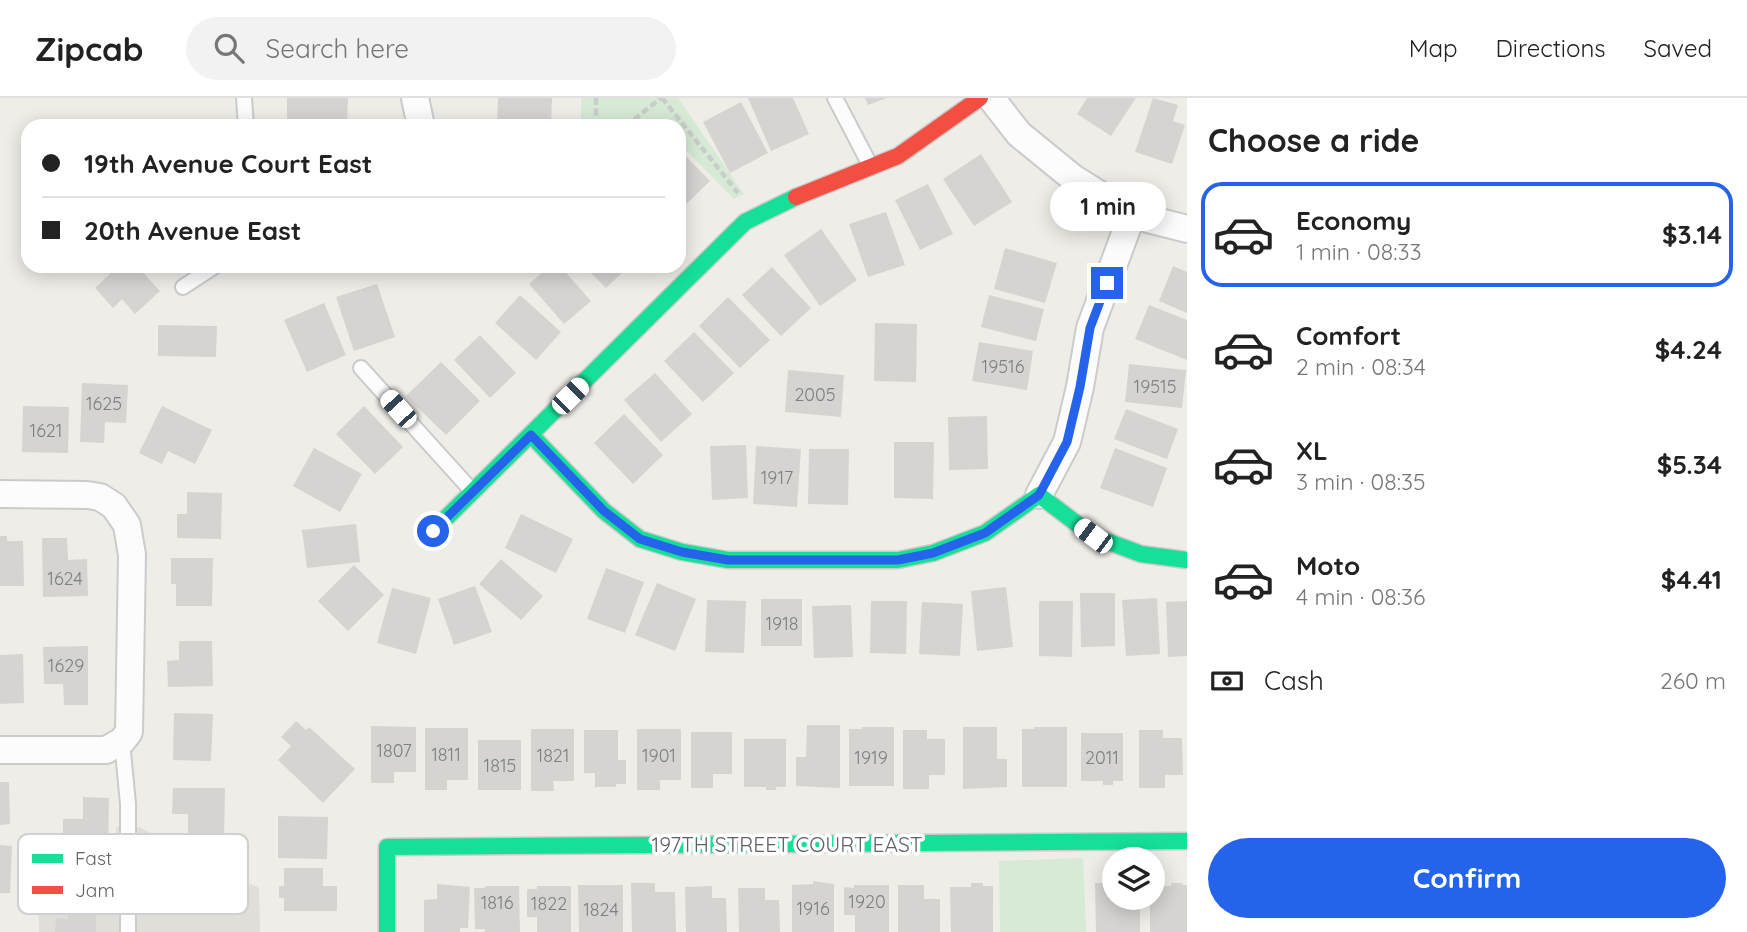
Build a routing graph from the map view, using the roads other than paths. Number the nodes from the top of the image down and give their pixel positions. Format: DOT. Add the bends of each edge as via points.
graph roads {
  1 [pos="244,98"];
  2 [pos="415,98"];
  3 [pos="835,98"];
  4 [pos="980,98"];
  5 [pos="991,98"];
  6 [pos="246,119"];
  7 [pos="420,119"];
  8 [pos="870,167"];
  9 [pos="1132,215"];
  10 [pos="1187,229"];
  11 [pos="204,273"];
  12 [pos="183,287"];
  13 [pos="361,368"];
  14 [pos="531,435"];
  15 [pos="473,492"];
  16 [pos="0,494"];
  17 [pos="1039,495"];
  18 [pos="433,531"];
  19 [pos="1187,560"];
  20 [pos="122,741"];
  21 [pos="0,750"];
  22 [pos="128,834"];
  23 [pos="1187,841"];
  24 [pos="128,914"];
  25 [pos="128,932"];
  26 [pos="387,932"];
  1 -- 6 [label="lane"];
  2 -- 7 [label="street"];
  3 -- 8 [label="lane"];
  4 -- 8 [label="street" via="898,156"];
  5 -- 9 [label="street" via="1019,134 1073,178"];
  8 -- 14 [label="street" via="745,222"];
  9 -- 10 [label="street"];
  9 -- 17 [label="street" via="1090,328 1067,442"];
  11 -- 12 [label="lane"];
  13 -- 15 [label="lane"];
  14 -- 15 [label="street"];
  14 -- 17 [label="street" via="604,511 640,539 728,560 898,560 933,553 985,533"];
  15 -- 18 [label="street"];
  16 -- 20 [label="street" via="100,497 114,506 127,525 132,555 130,732"];
  17 -- 19 [label="street" via="1093,536 1141,554"];
  20 -- 21 [label="street" via="106,750"];
  20 -- 22 [label="lane"];
  23 -- 26 [label="street, 197TH STREET COURT EAST" via="387,847"];
  24 -- 25 [label="lane"];
}
